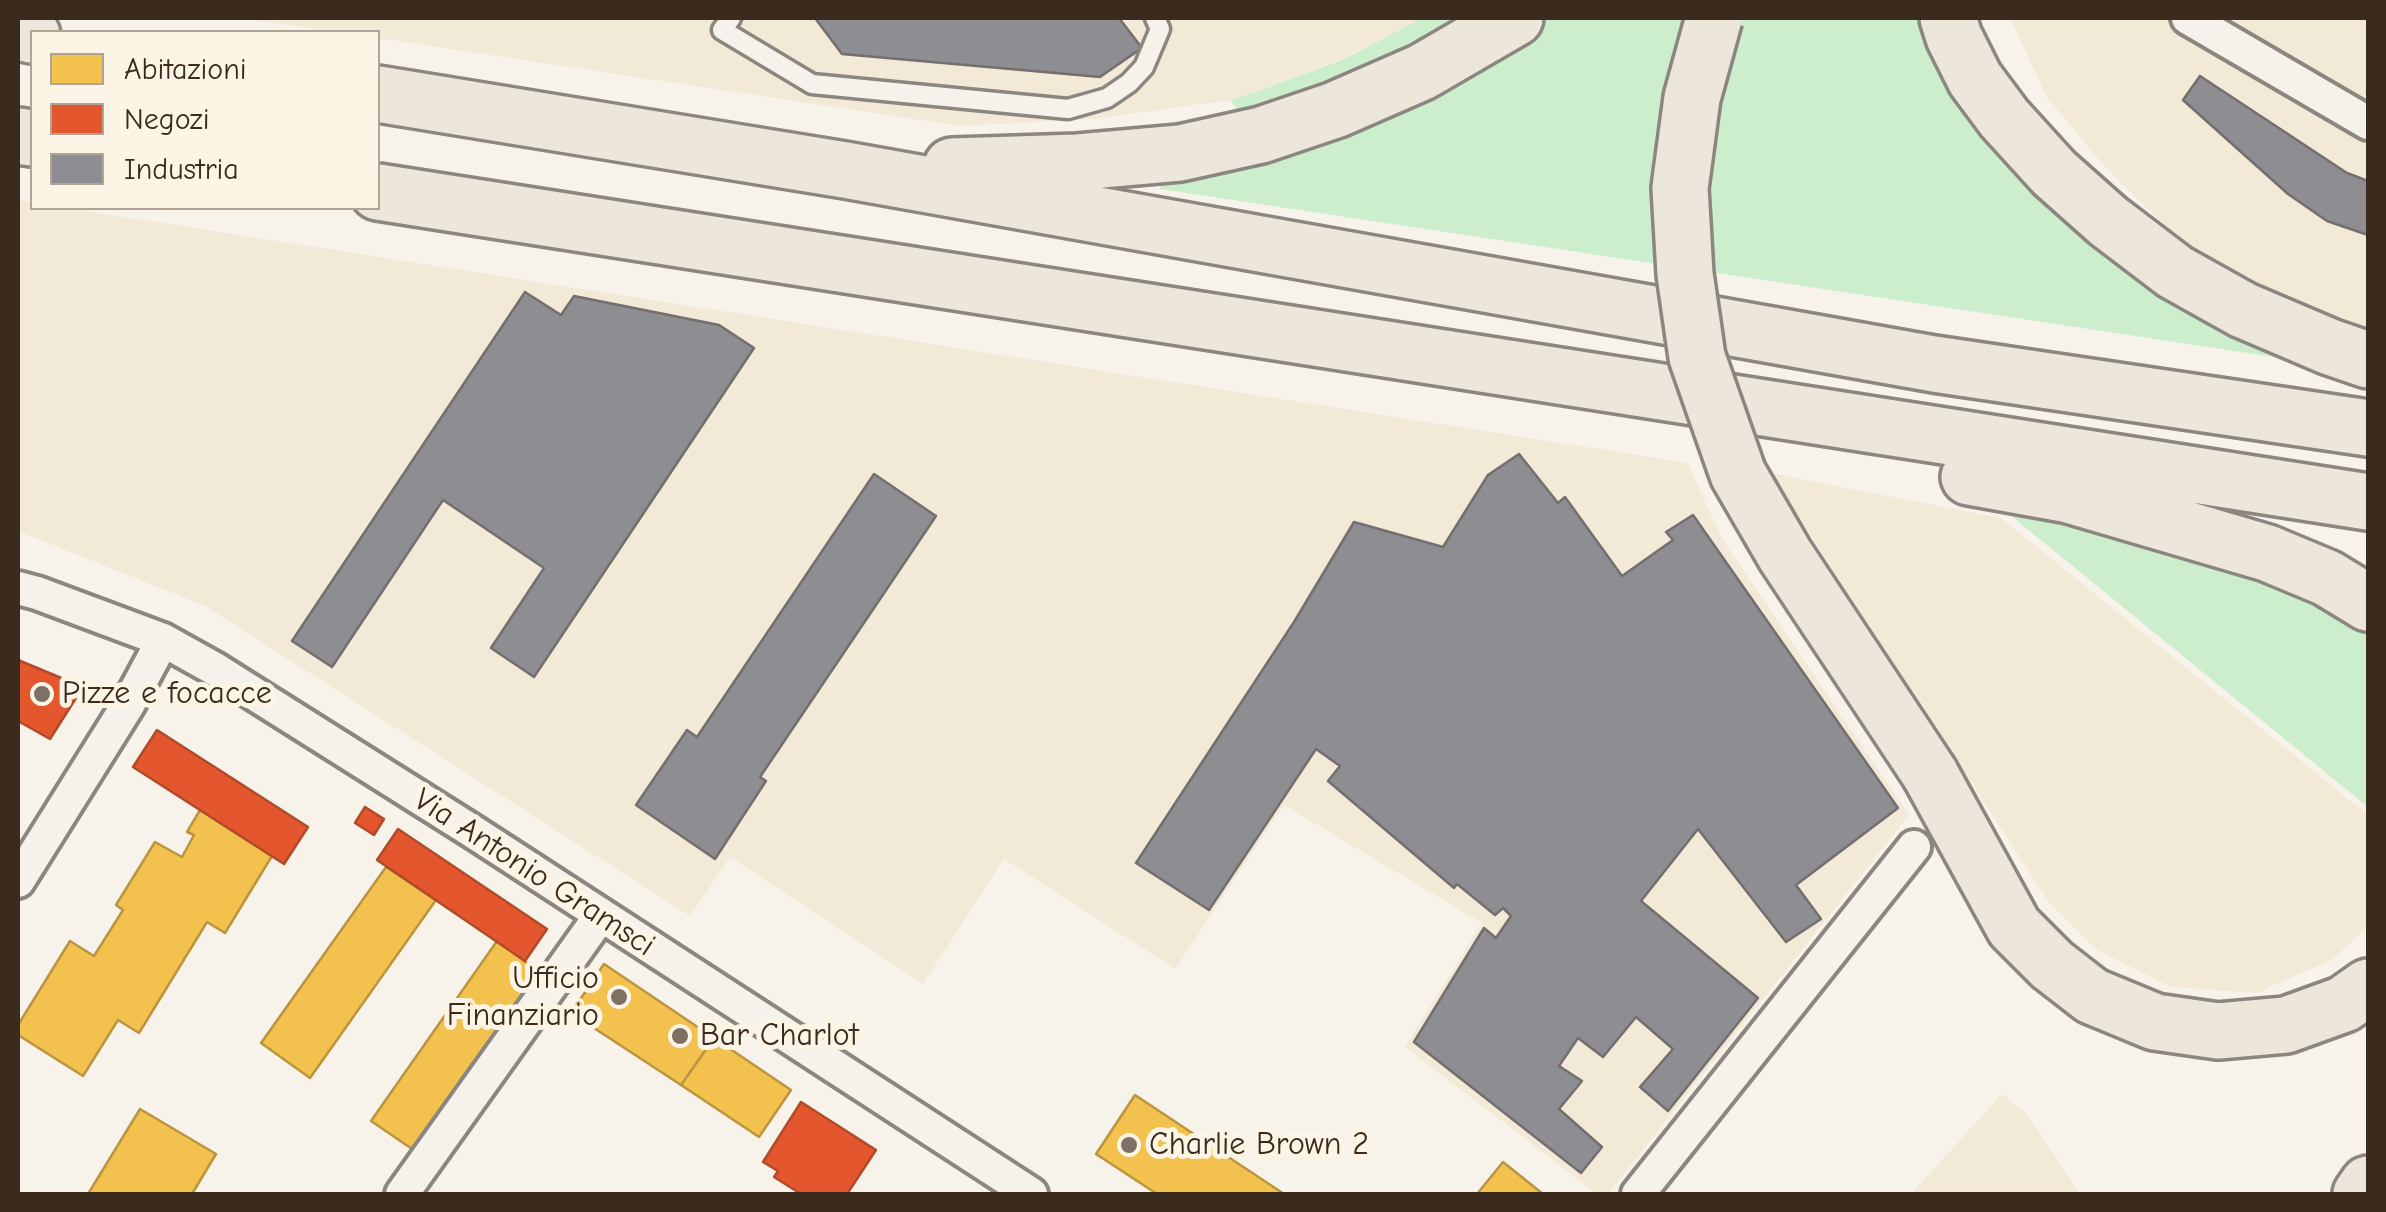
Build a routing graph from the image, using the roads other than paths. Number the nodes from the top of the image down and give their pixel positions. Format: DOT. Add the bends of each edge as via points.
graph roads {
  1 [pos="731,18"];
  2 [pos="1155,18"];
  3 [pos="1515,18"];
  4 [pos="1714,18"];
  5 [pos="1948,18"];
  6 [pos="2188,18"];
  7 [pos="380,94"];
  8 [pos="2368,123"];
  9 [pos="845,170"];
  10 [pos="380,192"];
  11 [pos="482,208"];
  12 [pos="2368,360"];
  13 [pos="2368,428"];
  14 [pos="2368,502"];
  15 [pos="18,588"];
  16 [pos="2368,603"];
  17 [pos="162,640"];
  18 [pos="1930,774"];
  19 [pos="1914,847"];
  20 [pos="18,881"];
  21 [pos="601,915"];
  22 [pos="2368,952"];
  23 [pos="2368,987"];
  24 [pos="2368,1184"];
  25 [pos="402,1194"];
  26 [pos="1032,1194"];
  27 [pos="1638,1194"];
  28 [pos="2360,1194"];
  1 -- 2 [label="lane" via="722,30 812,84 1068,108 1107,98 1129,83 1144,67 1160,29"];
  3 -- 9 [label="highway" via="1422,72 1261,135 1180,153 1078,162"];
  4 -- 18 [label="highway, bridge" via="1692,98 1680,188 1697,357 1738,474"];
  5 -- 12 [label="highway" via="1976,79 2004,118 2108,221 2175,272 2243,310"];
  6 -- 8 [label="street"];
  7 -- 9 [label="highway"];
  9 -- 13 [label="highway" via="1934,364"];
  10 -- 11 [label="highway"];
  11 -- 14 [label="highway"];
  11 -- 16 [label="highway" via="701,267 1599,409 2069,495 2267,553"];
  15 -- 17 [label="street, Via Antonio Gramsci"];
  17 -- 20 [label="street"];
  17 -- 21 [label="street, Via Antonio Gramsci"];
  18 -- 22 [label="highway" via="2044,912 2111,974 2128,981 2222,1005 2282,996 2333,977"];
  18 -- 23 [label="highway" via="2014,927 2092,996 2154,1022 2218,1031 2286,1024 2344,1004"];
  19 -- 27 [label="street"];
  21 -- 25 [label="street"];
  21 -- 26 [label="street, Via Antonio Gramsci"];
  24 -- 28 [label="highway"];
}
